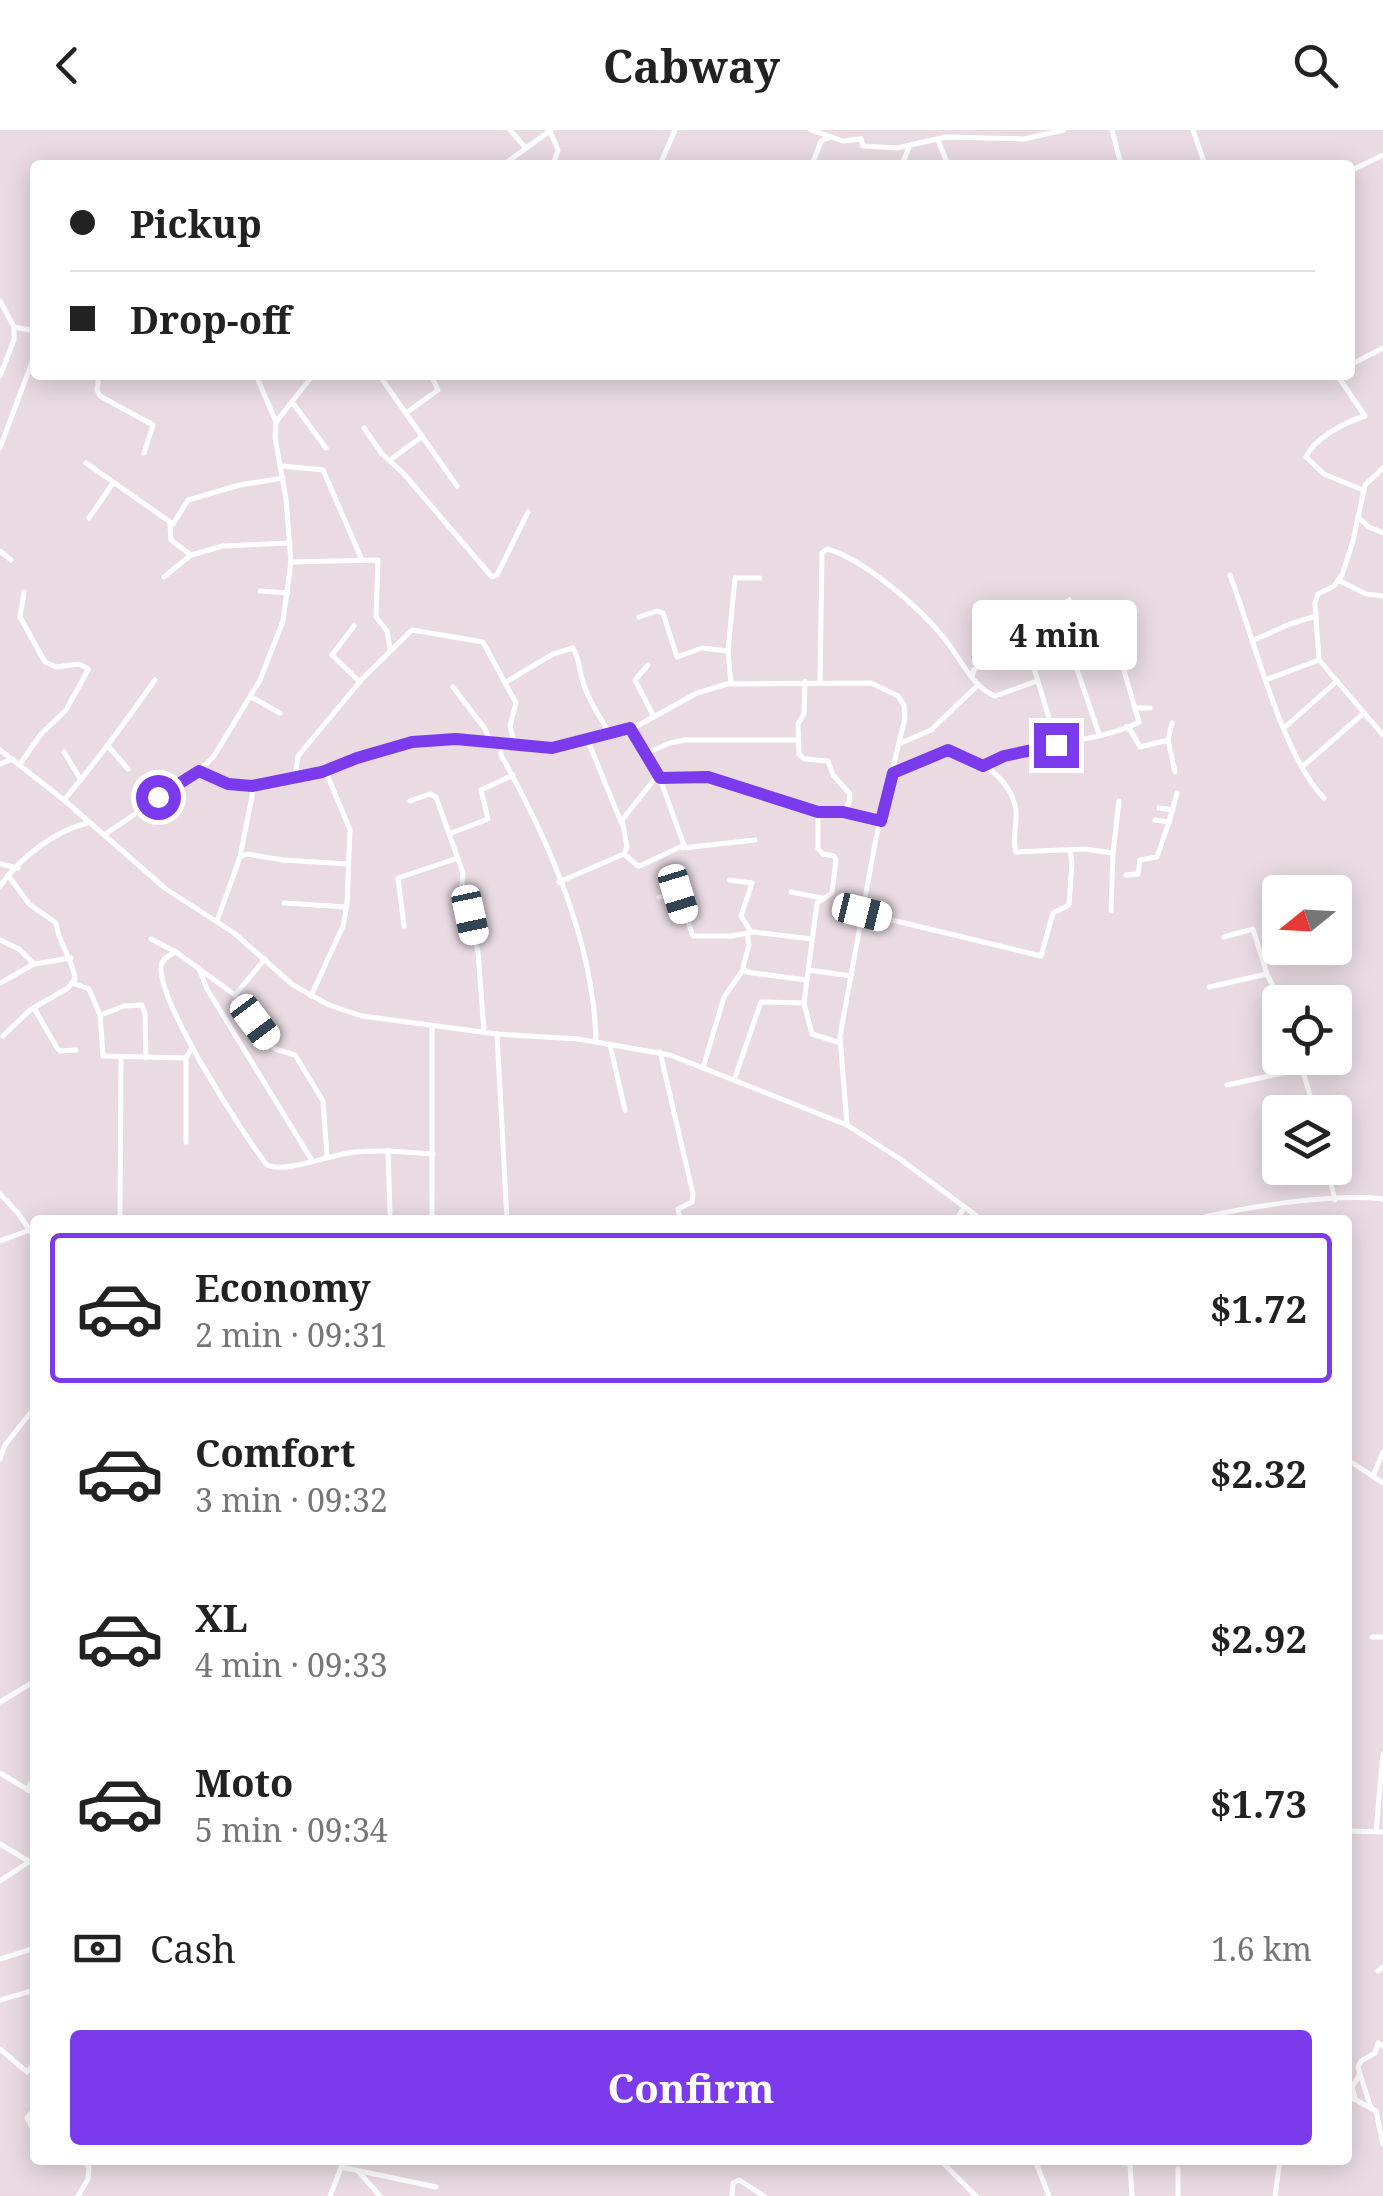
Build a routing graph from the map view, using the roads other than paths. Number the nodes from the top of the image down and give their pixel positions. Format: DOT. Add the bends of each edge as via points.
graph roads {
  1 [pos="510,130"];
  2 [pos="550,130"];
  3 [pos="674,130"];
  4 [pos="811,130"];
  5 [pos="862,130"];
  6 [pos="1064,130"];
  7 [pos="1112,130"];
  8 [pos="1193,130"];
  9 [pos="945,134"];
  10 [pos="830,137"];
  11 [pos="861,139"];
  12 [pos="938,140"];
  13 [pos="909,147"];
  14 [pos="526,148"];
  15 [pos="1379,159"];
  16 [pos="510,160"];
  17 [pos="555,160"];
  18 [pos="662,160"];
  19 [pos="814,160"];
  20 [pos="904,160"];
  21 [pos="946,160"];
  22 [pos="1120,160"];
  23 [pos="1203,160"];
  24 [pos="1355,170"];
  25 [pos="0,301"];
  26 [pos="14,327"];
  27 [pos="30,330"];
  28 [pos="1383,348"];
  29 [pos="1355,362"];
  30 [pos="30,367"];
  31 [pos="0,375"];
  32 [pos="99,380"];
  33 [pos="258,380"];
  34 [pos="309,380"];
  35 [pos="383,380"];
  36 [pos="433,380"];
  37 [pos="1340,380"];
  38 [pos="292,402"];
  39 [pos="406,412"];
  40 [pos="276,422"];
  41 [pos="364,428"];
  42 [pos="421,437"];
  43 [pos="0,448"];
  44 [pos="326,448"];
  45 [pos="144,453"];
  46 [pos="390,460"];
  47 [pos="86,464"];
  48 [pos="282,466"];
  49 [pos="1383,468"];
  50 [pos="283,478"];
  51 [pos="113,482"];
  52 [pos="457,486"];
  53 [pos="1363,490"];
  54 [pos="528,512"];
  55 [pos="1358,517"];
  56 [pos="89,518"];
  57 [pos="170,523"];
  58 [pos="1383,534"];
  59 [pos="290,543"];
  60 [pos="0,551"];
  61 [pos="191,555"];
  62 [pos="11,560"];
  63 [pos="362,560"];
  64 [pos="291,562"];
  65 [pos="1230,576"];
  66 [pos="164,577"];
  67 [pos="760,578"];
  68 [pos="1338,580"];
  69 [pos="260,591"];
  70 [pos="24,592"];
  71 [pos="288,592"];
  72 [pos="1383,596"];
  73 [pos="1069,600"];
  74 [pos="1055,610"];
  75 [pos="1316,616"];
  76 [pos="639,617"];
  77 [pos="354,626"];
  78 [pos="1025,633"];
  79 [pos="1254,640"];
  80 [pos="390,650"];
  81 [pos="728,651"];
  82 [pos="1319,660"];
  83 [pos="648,665"];
  84 [pos="1078,668"];
  85 [pos="972,676"];
  86 [pos="1268,679"];
  87 [pos="155,680"];
  88 [pos="806,681"];
  89 [pos="820,681"];
  90 [pos="1038,681"];
  91 [pos="360,682"];
  92 [pos="506,682"];
  93 [pos="1337,682"];
  94 [pos="732,684"];
  95 [pos="978,686"];
  96 [pos="453,687"];
  97 [pos="251,697"];
  98 [pos="1137,708"];
  99 [pos="1150,708"];
  100 [pos="280,713"];
  101 [pos="1364,713"];
  102 [pos="654,717"];
  103 [pos="1172,723"];
  104 [pos="630,728"];
  105 [pos="1126,728"];
  106 [pos="1284,728"];
  107 [pos="610,734"];
  108 [pos="1099,734"];
  109 [pos="1383,735"];
  110 [pos="588,740"];
  111 [pos="797,740"];
  112 [pos="1168,740"];
  113 [pos="491,743"];
  114 [pos="514,743"];
  115 [pos="899,745"];
  116 [pos="502,746"];
  117 [pos="110,747"];
  118 [pos="1050,748"];
  119 [pos="0,750"];
  120 [pos="64,752"];
  121 [pos="646,754"];
  122 [pos="14,759"];
  123 [pos="0,764"];
  124 [pos="20,764"];
  125 [pos="983,766"];
  126 [pos="1302,767"];
  127 [pos="128,769"];
  128 [pos="199,771"];
  129 [pos="326,771"];
  130 [pos="1175,772"];
  131 [pos="893,773"];
  132 [pos="513,775"];
  133 [pos="295,778"];
  134 [pos="658,779"];
  135 [pos="81,780"];
  136 [pos="254,786"];
  137 [pos="1176,793"];
  138 [pos="1324,798"];
  139 [pos="64,800"];
  140 [pos="410,801"];
  141 [pos="1119,801"];
  142 [pos="1159,808"];
  143 [pos="1173,810"];
  144 [pos="818,812"];
  145 [pos="843,812"];
  146 [pos="1155,820"];
  147 [pos="881,821"];
  148 [pos="621,822"];
  149 [pos="1170,822"];
  150 [pos="87,823"];
  151 [pos="450,834"];
  152 [pos="104,835"];
  153 [pos="755,840"];
  154 [pos="683,848"];
  155 [pos="1068,850"];
  156 [pos="627,852"];
  157 [pos="1113,853"];
  158 [pos="243,854"];
  159 [pos="458,858"];
  160 [pos="0,864"];
  161 [pos="348,864"];
  162 [pos="18,868"];
  163 [pos="8,875"];
  164 [pos="1126,876"];
  165 [pos="729,880"];
  166 [pos="559,882"];
  167 [pos="0,886"];
  168 [pos="790,892"];
  169 [pos="659,897"];
  170 [pos="822,898"];
  171 [pos="284,903"];
  172 [pos="346,907"];
  173 [pos="1112,911"];
  174 [pos="862,912"];
  175 [pos="217,921"];
  176 [pos="404,926"];
  177 [pos="749,933"];
  178 [pos="1224,937"];
  179 [pos="812,938"];
  180 [pos="151,939"];
  181 [pos="0,940"];
  182 [pos="176,952"];
  183 [pos="71,958"];
  184 [pos="266,958"];
  185 [pos="34,964"];
  186 [pos="198,966"];
  187 [pos="743,970"];
  188 [pos="808,970"];
  189 [pos="1267,974"];
  190 [pos="851,976"];
  191 [pos="806,980"];
  192 [pos="0,982"];
  193 [pos="73,983"];
  194 [pos="1272,985"];
  195 [pos="1210,988"];
  196 [pos="234,995"];
  197 [pos="311,996"];
  198 [pos="804,1003"];
  199 [pos="34,1008"];
  200 [pos="100,1015"];
  201 [pos="432,1026"];
  202 [pos="484,1032"];
  203 [pos="497,1034"];
  204 [pos="3,1036"];
  205 [pos="596,1042"];
  206 [pos="840,1043"];
  207 [pos="610,1045"];
  208 [pos="192,1046"];
  209 [pos="76,1050"];
  210 [pos="660,1052"];
  211 [pos="121,1058"];
  212 [pos="146,1058"];
  213 [pos="186,1058"];
  214 [pos="703,1068"];
  215 [pos="1274,1075"];
  216 [pos="734,1080"];
  217 [pos="1227,1085"];
  218 [pos="626,1110"];
  219 [pos="847,1124"];
  220 [pos="186,1142"];
  221 [pos="388,1151"];
  222 [pos="433,1154"];
  223 [pos="327,1157"];
  224 [pos="311,1159"];
  225 [pos="1331,1185"];
  226 [pos="0,1194"];
  227 [pos="1383,1199"];
  228 [pos="1335,1200"];
  229 [pos="964,1208"];
  230 [pos="390,1213"];
  231 [pos="120,1215"];
  232 [pos="432,1215"];
  233 [pos="506,1215"];
  234 [pos="679,1215"];
  235 [pos="959,1215"];
  236 [pos="974,1215"];
  237 [pos="1228,1215"];
  238 [pos="30,1230"];
  239 [pos="0,1241"];
  240 [pos="30,1414"];
  241 [pos="1383,1452"];
  242 [pos="0,1459"];
  243 [pos="1352,1463"];
  244 [pos="1373,1476"];
  245 [pos="1383,1483"];
  246 [pos="1372,1637"];
  247 [pos="1383,1637"];
  248 [pos="30,1685"];
  249 [pos="0,1702"];
  250 [pos="1383,1754"];
  251 [pos="0,1773"];
  252 [pos="30,1786"];
  253 [pos="28,1790"];
  254 [pos="1352,1831"];
  255 [pos="1380,1832"];
  256 [pos="0,1844"];
  257 [pos="30,1863"];
  258 [pos="30,1865"];
  259 [pos="0,1880"];
  260 [pos="30,1950"];
  261 [pos="0,1959"];
  262 [pos="30,1991"];
  263 [pos="0,2000"];
  264 [pos="1383,2046"];
  265 [pos="0,2049"];
  266 [pos="30,2069"];
  267 [pos="1360,2074"];
  268 [pos="1352,2087"];
  269 [pos="1352,2100"];
  270 [pos="1371,2108"];
  271 [pos="1383,2144"];
  272 [pos="87,2165"];
  273 [pos="343,2165"];
  274 [pos="346,2165"];
  275 [pos="945,2165"];
  276 [pos="1038,2165"];
  277 [pos="1130,2165"];
  278 [pos="1278,2165"];
  279 [pos="1178,2168"];
  280 [pos="358,2170"];
  281 [pos="436,2186"];
  282 [pos="78,2196"];
  283 [pos="330,2196"];
  284 [pos="380,2196"];
  285 [pos="732,2196"];
  286 [pos="764,2196"];
  287 [pos="976,2196"];
  288 [pos="1049,2196"];
  289 [pos="1132,2196"];
  290 [pos="1178,2196"];
  291 [pos="1275,2196"];
  1 -- 14 [label="street"];
  2 -- 14 [label="street"];
  2 -- 17 [label="street"];
  3 -- 18 [label="street"];
  4 -- 10 [label="street"];
  5 -- 11 [label="street"];
  6 -- 9 [label="street" via="1024,139"];
  7 -- 22 [label="street"];
  8 -- 23 [label="street"];
  9 -- 12 [label="street"];
  10 -- 11 [label="street"];
  10 -- 19 [label="street" via="821,141"];
  11 -- 13 [label="street" via="870,148"];
  12 -- 13 [label="street"];
  12 -- 21 [label="street"];
  13 -- 20 [label="street"];
  14 -- 16 [label="street"];
  15 -- 24 [label="street"];
  25 -- 26 [label="street"];
  26 -- 27 [label="street"];
  26 -- 31 [label="street"];
  28 -- 29 [label="street"];
  30 -- 43 [label="street"];
  32 -- 45 [label="street" via="100,396 153,425"];
  33 -- 40 [label="street"];
  34 -- 38 [label="street"];
  35 -- 39 [label="street"];
  36 -- 39 [label="street" via="438,390"];
  37 -- 53 [label="street" via="1365,416 1328,435 1306,458 1324,474"];
  38 -- 40 [label="street"];
  38 -- 44 [label="street"];
  39 -- 42 [label="street"];
  40 -- 48 [label="street"];
  41 -- 46 [label="street"];
  42 -- 46 [label="street"];
  42 -- 52 [label="street"];
  46 -- 54 [label="street" via="492,577"];
  47 -- 51 [label="street"];
  48 -- 50 [label="street"];
  48 -- 63 [label="street" via="323,470"];
  49 -- 53 [label="street"];
  50 -- 57 [label="street" via="188,500"];
  50 -- 59 [label="street"];
  51 -- 56 [label="street"];
  51 -- 57 [label="street"];
  53 -- 55 [label="street"];
  55 -- 58 [label="street"];
  55 -- 68 [label="street"];
  57 -- 61 [label="street" via="171,540"];
  59 -- 61 [label="street" via="223,546"];
  59 -- 64 [label="street"];
  60 -- 62 [label="street"];
  61 -- 66 [label="street"];
  63 -- 64 [label="street"];
  63 -- 80 [label="street" via="380,562 376,617"];
  64 -- 71 [label="street"];
  65 -- 79 [label="street"];
  67 -- 81 [label="street" via="735,578"];
  68 -- 72 [label="street"];
  68 -- 75 [label="street" via="1318,594"];
  69 -- 71 [label="street"];
  70 -- 124 [label="street" via="20,617 45,662 88,669 66,710"];
  71 -- 97 [label="street"];
  73 -- 74 [label="street"];
  74 -- 78 [label="street"];
  74 -- 84 [label="street"];
  75 -- 79 [label="street"];
  75 -- 82 [label="street"];
  76 -- 81 [label="street" via="663,613 677,657 702,648"];
  77 -- 91 [label="street" via="332,655"];
  78 -- 85 [label="street"];
  78 -- 90 [label="street"];
  79 -- 86 [label="street"];
  80 -- 91 [label="street"];
  80 -- 92 [label="street" via="412,630 477,639"];
  81 -- 94 [label="street"];
  82 -- 86 [label="street"];
  82 -- 93 [label="street"];
  83 -- 102 [label="street" via="634,680"];
  84 -- 98 [label="street" via="1119,656"];
  84 -- 108 [label="street"];
  85 -- 89 [label="street" via="918,608 826,549"];
  85 -- 95 [label="street"];
  86 -- 106 [label="street"];
  87 -- 117 [label="street"];
  88 -- 89 [label="street"];
  88 -- 94 [label="street"];
  88 -- 111 [label="street"];
  89 -- 115 [label="street" via="871,683 898,696 906,712"];
  90 -- 95 [label="street" via="995,696"];
  90 -- 118 [label="street" via="1052,728"];
  91 -- 133 [label="street" via="298,756"];
  92 -- 107 [label="street" via="573,648 590,701"];
  92 -- 114 [label="street" via="516,703"];
  93 -- 101 [label="street"];
  93 -- 106 [label="street"];
  94 -- 102 [label="street" via="705,689"];
  95 -- 115 [label="street" via="931,730"];
  96 -- 113 [label="street"];
  97 -- 100 [label="street"];
  97 -- 128 [label="street"];
  98 -- 99 [label="street"];
  98 -- 105 [label="street" via="1139,722"];
  101 -- 109 [label="street"];
  101 -- 126 [label="street"];
  102 -- 104 [label="street"];
  103 -- 112 [label="street"];
  104 -- 107 [label="street"];
  104 -- 121 [label="street"];
  105 -- 108 [label="street"];
  105 -- 112 [label="street" via="1140,747"];
  106 -- 126 [label="street"];
  107 -- 110 [label="street"];
  108 -- 118 [label="street"];
  110 -- 114 [label="street" via="552,748"];
  110 -- 148 [label="street"];
  111 -- 121 [label="street" via="685,740"];
  111 -- 145 [label="street" via="800,756 828,761 850,794"];
  112 -- 130 [label="street"];
  113 -- 116 [label="street"];
  113 -- 129 [label="street" via="412,742"];
  114 -- 116 [label="street"];
  115 -- 131 [label="street"];
  116 -- 132 [label="street"];
  117 -- 127 [label="street"];
  117 -- 135 [label="street"];
  118 -- 125 [label="street"];
  119 -- 122 [label="street"];
  120 -- 135 [label="street"];
  121 -- 134 [label="street"];
  122 -- 123 [label="street"];
  122 -- 124 [label="street"];
  124 -- 139 [label="street"];
  125 -- 131 [label="street" via="946,750"];
  125 -- 155 [label="street" via="1012,794 1016,852"];
  126 -- 138 [label="street"];
  128 -- 136 [label="street"];
  128 -- 152 [label="street"];
  129 -- 133 [label="street"];
  129 -- 161 [label="street" via="350,828"];
  131 -- 147 [label="street"];
  132 -- 151 [label="street" via="482,790 488,819"];
  132 -- 166 [label="street"];
  133 -- 136 [label="street"];
  134 -- 144 [label="street" via="708,777"];
  134 -- 148 [label="street"];
  134 -- 154 [label="street"];
  135 -- 139 [label="street"];
  136 -- 158 [label="street"];
  137 -- 143 [label="street"];
  139 -- 150 [label="street"];
  140 -- 151 [label="street" via="433,795"];
  141 -- 157 [label="street"];
  142 -- 143 [label="street"];
  143 -- 149 [label="street"];
  144 -- 145 [label="street"];
  144 -- 170 [label="street" via="818,849 836,860 832,893"];
  145 -- 147 [label="street"];
  146 -- 149 [label="street"];
  147 -- 174 [label="street"];
  148 -- 156 [label="street"];
  149 -- 164 [label="street" via="1158,857 1140,860 1138,874"];
  150 -- 152 [label="street"];
  150 -- 162 [label="street" via="53,836"];
  151 -- 159 [label="street"];
  152 -- 175 [label="street" via="166,889"];
  153 -- 154 [label="street"];
  154 -- 156 [label="street" via="642,865"];
  155 -- 157 [label="street"];
  155 -- 174 [label="street" via="1068,905 1054,912 1042,956"];
  156 -- 166 [label="street"];
  157 -- 173 [label="street"];
  158 -- 161 [label="street"];
  158 -- 175 [label="street"];
  159 -- 176 [label="street" via="398,878"];
  159 -- 202 [label="street" via="478,952"];
  160 -- 162 [label="street"];
  161 -- 172 [label="street"];
  162 -- 163 [label="street"];
  163 -- 167 [label="street"];
  163 -- 183 [label="street" via="29,904 56,923"];
  165 -- 177 [label="street" via="752,883 741,916"];
  166 -- 205 [label="street" via="591,978"];
  168 -- 170 [label="street"];
  169 -- 177 [label="street" via="677,892 692,936"];
  170 -- 179 [label="street"];
  171 -- 172 [label="street"];
  172 -- 197 [label="street" via="344,926"];
  174 -- 190 [label="street"];
  175 -- 184 [label="street"];
  177 -- 179 [label="street"];
  177 -- 187 [label="street"];
  178 -- 189 [label="street" via="1253,929"];
  179 -- 188 [label="street"];
  180 -- 182 [label="street"];
  181 -- 185 [label="street"];
  182 -- 186 [label="street"];
  182 -- 208 [label="street" via="161,967"];
  183 -- 185 [label="street"];
  183 -- 193 [label="street"];
  184 -- 196 [label="street"];
  184 -- 197 [label="street"];
  185 -- 192 [label="street"];
  186 -- 196 [label="street"];
  186 -- 224 [label="street"];
  187 -- 191 [label="street"];
  187 -- 214 [label="street" via="724,998"];
  188 -- 190 [label="street"];
  188 -- 191 [label="street"];
  189 -- 194 [label="street"];
  189 -- 195 [label="street"];
  190 -- 206 [label="street"];
  191 -- 198 [label="street"];
  193 -- 199 [label="street"];
  193 -- 200 [label="street" via="89,989"];
  196 -- 223 [label="street" via="275,1049 295,1055 319,1090"];
  197 -- 201 [label="street" via="362,1016"];
  198 -- 206 [label="street" via="812,1034"];
  198 -- 216 [label="street" via="761,1002"];
  199 -- 204 [label="street"];
  199 -- 209 [label="street" via="57,1048"];
  200 -- 211 [label="street" via="102,1056"];
  200 -- 212 [label="street" via="142,1005"];
  201 -- 202 [label="street"];
  201 -- 222 [label="street"];
  202 -- 203 [label="street"];
  203 -- 205 [label="street"];
  203 -- 233 [label="street"];
  205 -- 207 [label="street"];
  206 -- 219 [label="street"];
  207 -- 210 [label="street"];
  207 -- 218 [label="street"];
  208 -- 213 [label="street"];
  208 -- 224 [label="street" via="267,1165 297,1167"];
  210 -- 214 [label="street"];
  210 -- 234 [label="street" via="693,1194"];
  211 -- 212 [label="street"];
  211 -- 231 [label="street"];
  212 -- 213 [label="street"];
  213 -- 220 [label="street"];
  214 -- 216 [label="street"];
  215 -- 217 [label="street"];
  216 -- 219 [label="street"];
  219 -- 229 [label="street"];
  221 -- 222 [label="street"];
  221 -- 223 [label="street"];
  221 -- 230 [label="street"];
  222 -- 232 [label="street"];
  223 -- 224 [label="street"];
  225 -- 228 [label="street"];
  226 -- 238 [label="street"];
  227 -- 228 [label="street"];
  228 -- 237 [label="street"];
  229 -- 235 [label="street"];
  229 -- 236 [label="street"];
  238 -- 239 [label="street"];
  240 -- 242 [label="street"];
  241 -- 244 [label="street"];
  243 -- 244 [label="street"];
  244 -- 245 [label="street"];
  246 -- 247 [label="street"];
  248 -- 249 [label="street"];
  250 -- 255 [label="street"];
  251 -- 253 [label="street"];
  252 -- 253 [label="street"];
  254 -- 255 [label="street"];
  256 -- 257 [label="street"];
  258 -- 259 [label="street"];
  260 -- 261 [label="street"];
  262 -- 263 [label="street"];
  264 -- 267 [label="street" via="1378,2043 1361,2061"];
  265 -- 266 [label="street"];
  267 -- 268 [label="street"];
  267 -- 270 [label="street"];
  269 -- 270 [label="street"];
  270 -- 271 [label="street"];
  272 -- 282 [label="street" via="90,2174"];
  273 -- 283 [label="street"];
  274 -- 280 [label="street"];
  275 -- 287 [label="street"];
  276 -- 288 [label="street"];
  277 -- 289 [label="street"];
  278 -- 291 [label="street"];
  279 -- 290 [label="street"];
  280 -- 281 [label="street"];
  280 -- 284 [label="street"];
  285 -- 286 [label="street" via="740,2180"];
}
